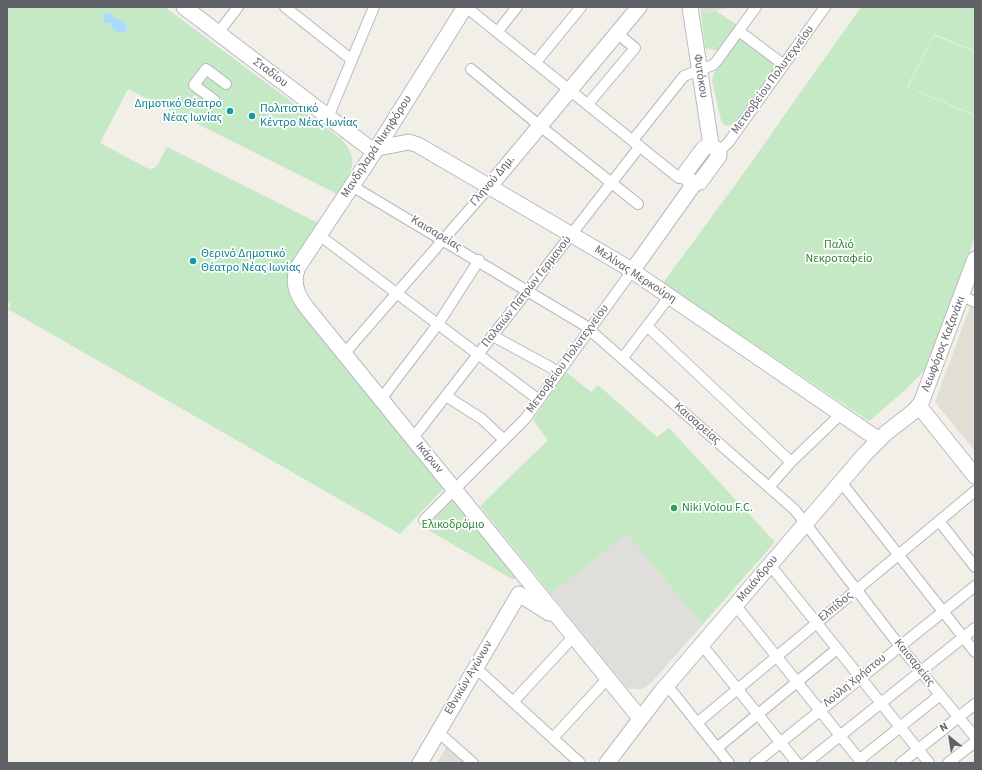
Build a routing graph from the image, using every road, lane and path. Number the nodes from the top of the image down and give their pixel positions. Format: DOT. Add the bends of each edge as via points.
graph roads {
  1 [pos="184,7"];
  2 [pos="238,7"];
  3 [pos="285,7"];
  4 [pos="375,7"];
  5 [pos="384,7"];
  6 [pos="466,7"];
  7 [pos="517,7"];
  8 [pos="581,7"];
  9 [pos="640,7"];
  10 [pos="690,7"];
  11 [pos="756,7"];
  12 [pos="826,7"];
  13 [pos="498,31"];
  14 [pos="739,31"];
  15 [pos="218,33"];
  16 [pos="618,34"];
  17 [pos="352,60"];
  18 [pos="536,62"];
  19 [pos="784,65"];
  20 [pos="471,69"];
  21 [pos="699,70"];
  22 [pos="226,84"];
  23 [pos="571,90"];
  24 [pos="214,100"];
  25 [pos="588,104"];
  26 [pos="328,118"];
  27 [pos="540,126"];
  28 [pos="636,143"];
  29 [pos="377,148"];
  30 [pos="715,148"];
  31 [pos="691,181"];
  32 [pos="612,182"];
  33 [pos="352,186"];
  34 [pos="489,186"];
  35 [pos="638,204"];
  36 [pos="319,235"];
  37 [pos="570,235"];
  38 [pos="444,239"];
  39 [pos="975,259"];
  40 [pos="479,260"];
  41 [pos="632,271"];
  42 [pos="296,288"];
  43 [pos="528,290"];
  44 [pos="396,293"];
  45 [pos="669,297"];
  46 [pos="969,299"];
  47 [pos="438,324"];
  48 [pos="647,326"];
  49 [pos="589,329"];
  50 [pos="493,336"];
  51 [pos="344,354"];
  52 [pos="478,355"];
  53 [pos="622,358"];
  54 [pos="559,372"];
  55 [pos="446,396"];
  56 [pos="380,399"];
  57 [pos="539,400"];
  58 [pos="919,406"];
  59 [pos="841,414"];
  60 [pos="413,438"];
  61 [pos="504,440"];
  62 [pos="879,440"];
  63 [pos="791,462"];
  64 [pos="975,476"];
  65 [pos="841,482"];
  66 [pos="769,487"];
  67 [pos="454,489"];
  68 [pos="975,491"];
  69 [pos="424,520"];
  70 [pos="939,521"];
  71 [pos="806,523"];
  72 [pos="898,555"];
  73 [pos="770,565"];
  74 [pos="975,567"];
  75 [pos="975,586"];
  76 [pos="857,590"];
  77 [pos="519,594"];
  78 [pos="736,606"];
  79 [pos="942,611"];
  80 [pos="816,623"];
  81 [pos="975,628"];
  82 [pos="570,631"];
  83 [pos="963,637"];
  84 [pos="702,645"];
  85 [pos="899,645"];
  86 [pos="837,649"];
  87 [pos="975,652"];
  88 [pos="777,656"];
  89 [pos="476,668"];
  90 [pos="920,671"];
  91 [pos="860,677"];
  92 [pos="608,678"];
  93 [pos="798,682"];
  94 [pos="737,688"];
  95 [pos="664,689"];
  96 [pos="619,692"];
  97 [pos="940,695"];
  98 [pos="513,702"];
  99 [pos="881,703"];
  100 [pos="975,704"];
  101 [pos="820,710"];
  102 [pos="758,714"];
  103 [pos="959,717"];
  104 [pos="640,718"];
  105 [pos="697,723"];
  106 [pos="900,727"];
  107 [pos="438,732"];
  108 [pos="840,736"];
  109 [pos="975,737"];
  110 [pos="553,738"];
  111 [pos="780,742"];
  112 [pos="975,742"];
  113 [pos="717,748"];
  114 [pos="918,749"];
  115 [pos="860,761"];
  116 [pos="420,763"];
  117 [pos="473,763"];
  118 [pos="580,763"];
  119 [pos="607,763"];
  120 [pos="729,763"];
  121 [pos="755,763"];
  122 [pos="797,763"];
  123 [pos="806,763"];
  124 [pos="901,763"];
  125 [pos="929,763"];
  126 [pos="948,763"];
  1 -- 15 [label="street, Σταδίου"];
  2 -- 15 [label="street"];
  3 -- 17 [label="street"];
  4 -- 5 [label="street"];
  4 -- 17 [label="street"];
  6 -- 13 [label="street"];
  6 -- 29 [label="street, Μανδηλαρά Νικηφόρου"];
  7 -- 13 [label="street"];
  8 -- 18 [label="street"];
  9 -- 16 [label="street, Γληνού Δημ."];
  10 -- 21 [label="street, Φυτόκου"];
  11 -- 14 [label="street, Παλαιών Πατρών Γερμανού"];
  12 -- 19 [label="street, Μετσοβείου Πολυτεχνείου"];
  13 -- 18 [label="street"];
  14 -- 19 [label="street"];
  14 -- 21 [label="street, Παλαιών Πατρών Γερμανού" via="713,65"];
  15 -- 26 [label="street, Σταδίου"];
  16 -- 23 [label="street, Γληνού Δημ."];
  16 -- 25 [label="street" via="635,48"];
  17 -- 26 [label="street"];
  18 -- 23 [label="street"];
  19 -- 30 [label="street, Μετσοβείου Πολυτεχνείου" via="728,143"];
  20 -- 27 [label="street"];
  21 -- 28 [label="street, Παλαιών Πατρών Γερμανού" via="684,76"];
  21 -- 30 [label="street, Φυτόκου"];
  22 -- 24 [label="street" via="206,69 194,85"];
  23 -- 25 [label="street"];
  23 -- 27 [label="street, Γληνού Δημ."];
  25 -- 28 [label="street"];
  26 -- 29 [label="street, Σταδίου" via="368,147"];
  27 -- 32 [label="street"];
  27 -- 34 [label="street, Γληνού Δημ."];
  28 -- 31 [label="street" via="679,178"];
  28 -- 32 [label="street, Παλαιών Πατρών Γερμανού"];
  29 -- 33 [label="street, Μανδηλαρά Νικηφόρου"];
  29 -- 34 [label="street, Μελίνας Μερκούρη" via="413,143"];
  30 -- 31 [label="street, Μετσοβείου Πολυτεχνείου" via="704,148 690,166 686,172"];
  31 -- 41 [label="street, Μετσοβείου Πολυτεχνείου"];
  32 -- 35 [label="street"];
  32 -- 37 [label="street, Παλαιών Πατρών Γερμανού"];
  33 -- 36 [label="street, Μανδηλαρά Νικηφόρου"];
  33 -- 38 [label="street, Καισαρείας"];
  34 -- 37 [label="street, Μελίνας Μερκούρη"];
  34 -- 38 [label="street, Γληνού Δημ."];
  36 -- 42 [label="street, Μανδηλαρά Νικηφόρου" via="298,267 295,275"];
  36 -- 44 [label="street"];
  37 -- 41 [label="street, Μελίνας Μερκούρη"];
  37 -- 43 [label="street, Παλαιών Πατρών Γερμανού"];
  38 -- 40 [label="street, Καισαρείας"];
  38 -- 44 [label="street, Γληνού Δημ."];
  39 -- 46 [label="street, Λεωφόρος Καζανάκι"];
  40 -- 43 [label="street, Καισαρείας"];
  40 -- 47 [label="street"];
  41 -- 45 [label="street, Μελίνας Μερκούρη"];
  41 -- 49 [label="street, Μετσοβείου Πολυτεχνείου"];
  42 -- 51 [label="street, Ικάρων" via="302,302"];
  43 -- 49 [label="street, Καισαρείας"];
  43 -- 50 [label="street, Παλαιών Πατρών Γερμανού"];
  44 -- 47 [label="street"];
  44 -- 51 [label="street, Γληνού Δημ."];
  45 -- 48 [label="street"];
  45 -- 59 [label="street, Μελίνας Μερκούρη"];
  46 -- 58 [label="street, Λεωφόρος Καζανάκι"];
  47 -- 52 [label="street"];
  47 -- 56 [label="street"];
  48 -- 53 [label="street"];
  48 -- 63 [label="street"];
  49 -- 53 [label="street, Καισαρείας"];
  49 -- 54 [label="street, Μετσοβείου Πολυτεχνείου"];
  50 -- 52 [label="street, Παλαιών Πατρών Γερμανού"];
  50 -- 54 [label="street"];
  51 -- 56 [label="street, Ικάρων"];
  52 -- 55 [label="street, Παλαιών Πατρών Γερμανού"];
  52 -- 57 [label="street"];
  53 -- 66 [label="street, Καισαρείας"];
  54 -- 57 [label="street, Μετσοβείου Πολυτεχνείου"];
  55 -- 60 [label="street, Παλαιών Πατρών Γερμανού"];
  55 -- 61 [label="street" via="482,419"];
  56 -- 60 [label="street, Ικάρων"];
  57 -- 61 [label="street, Μετσοβείου Πολυτεχνείου"];
  58 -- 62 [label="street, Μαιάνδρου"];
  58 -- 64 [label="street"];
  59 -- 62 [label="street, Μελίνας Μερκούρη"];
  59 -- 63 [label="street"];
  60 -- 67 [label="street, Ικάρων"];
  61 -- 67 [label="street, Μετσοβείου Πολυτεχνείου"];
  62 -- 65 [label="street, Μαιάνδρου"];
  63 -- 66 [label="street"];
  65 -- 71 [label="street, Μαιάνδρου"];
  65 -- 72 [label="street"];
  66 -- 71 [label="street, Καισαρείας"];
  67 -- 69 [label="street, Μετσοβείου Πολυτεχνείου"];
  67 -- 82 [label="street, Ικάρων"];
  68 -- 70 [label="street, Ελπίδος"];
  70 -- 72 [label="street, Ελπίδος"];
  70 -- 74 [label="street"];
  71 -- 73 [label="street, Μαιάνδρου"];
  71 -- 76 [label="street, Καισαρείας"];
  72 -- 76 [label="street, Ελπίδος"];
  72 -- 79 [label="street"];
  73 -- 78 [label="street, Μαιάνδρου"];
  73 -- 80 [label="street"];
  75 -- 79 [label="street, Λούλη Χρήστου"];
  76 -- 80 [label="street, Ελπίδος"];
  76 -- 85 [label="street, Καισαρείας"];
  77 -- 82 [label="street, Ικάρων"];
  77 -- 89 [label="street, Εθνικών Αγώνων"];
  78 -- 84 [label="street, Μαιάνδρου"];
  78 -- 88 [label="street"];
  79 -- 83 [label="street"];
  79 -- 85 [label="street, Λούλη Χρήστου"];
  80 -- 86 [label="street"];
  80 -- 88 [label="street, Ελπίδος"];
  81 -- 83 [label="street"];
  82 -- 92 [label="street, Ικάρων"];
  82 -- 98 [label="street"];
  83 -- 87 [label="street"];
  83 -- 90 [label="street"];
  84 -- 94 [label="street"];
  84 -- 95 [label="street, Μαιάνδρου"];
  85 -- 90 [label="street, Καισαρείας"];
  85 -- 91 [label="street, Λούλη Χρήστου"];
  86 -- 91 [label="street"];
  86 -- 93 [label="street"];
  88 -- 93 [label="street"];
  88 -- 94 [label="street, Ελπίδος"];
  89 -- 98 [label="street"];
  89 -- 107 [label="street, Εθνικών Αγώνων"];
  90 -- 97 [label="street, Καισαρείας"];
  90 -- 99 [label="street"];
  91 -- 99 [label="street"];
  91 -- 101 [label="street, Λούλη Χρήστου"];
  92 -- 96 [label="street, Ικάρων"];
  92 -- 110 [label="street"];
  93 -- 101 [label="street"];
  93 -- 102 [label="street"];
  94 -- 102 [label="street"];
  94 -- 105 [label="street, Ελπίδος"];
  95 -- 96 [label="street" via="644,700 636,701"];
  95 -- 104 [label="street, Μαιάνδρου"];
  95 -- 105 [label="street"];
  96 -- 104 [label="street, Ικάρων"];
  97 -- 103 [label="street, Καισαρείας"];
  97 -- 106 [label="street"];
  98 -- 110 [label="street"];
  99 -- 106 [label="street"];
  99 -- 108 [label="street"];
  100 -- 103 [label="street"];
  101 -- 108 [label="street"];
  101 -- 111 [label="street, Λούλη Χρήστου"];
  102 -- 111 [label="street"];
  102 -- 113 [label="street"];
  103 -- 109 [label="street, Καισαρείας"];
  103 -- 114 [label="street"];
  104 -- 119 [label="street, Μαιάνδρου"];
  105 -- 113 [label="street"];
  106 -- 114 [label="street"];
  106 -- 115 [label="street"];
  107 -- 116 [label="street, Εθνικών Αγώνων"];
  107 -- 117 [label="street"];
  108 -- 115 [label="street"];
  108 -- 123 [label="street"];
  110 -- 118 [label="street"];
  111 -- 121 [label="street, Λούλη Χρήστου"];
  111 -- 122 [label="street"];
  112 -- 126 [label="street"];
  113 -- 120 [label="street"];
  114 -- 124 [label="street"];
  114 -- 125 [label="street"];
}
